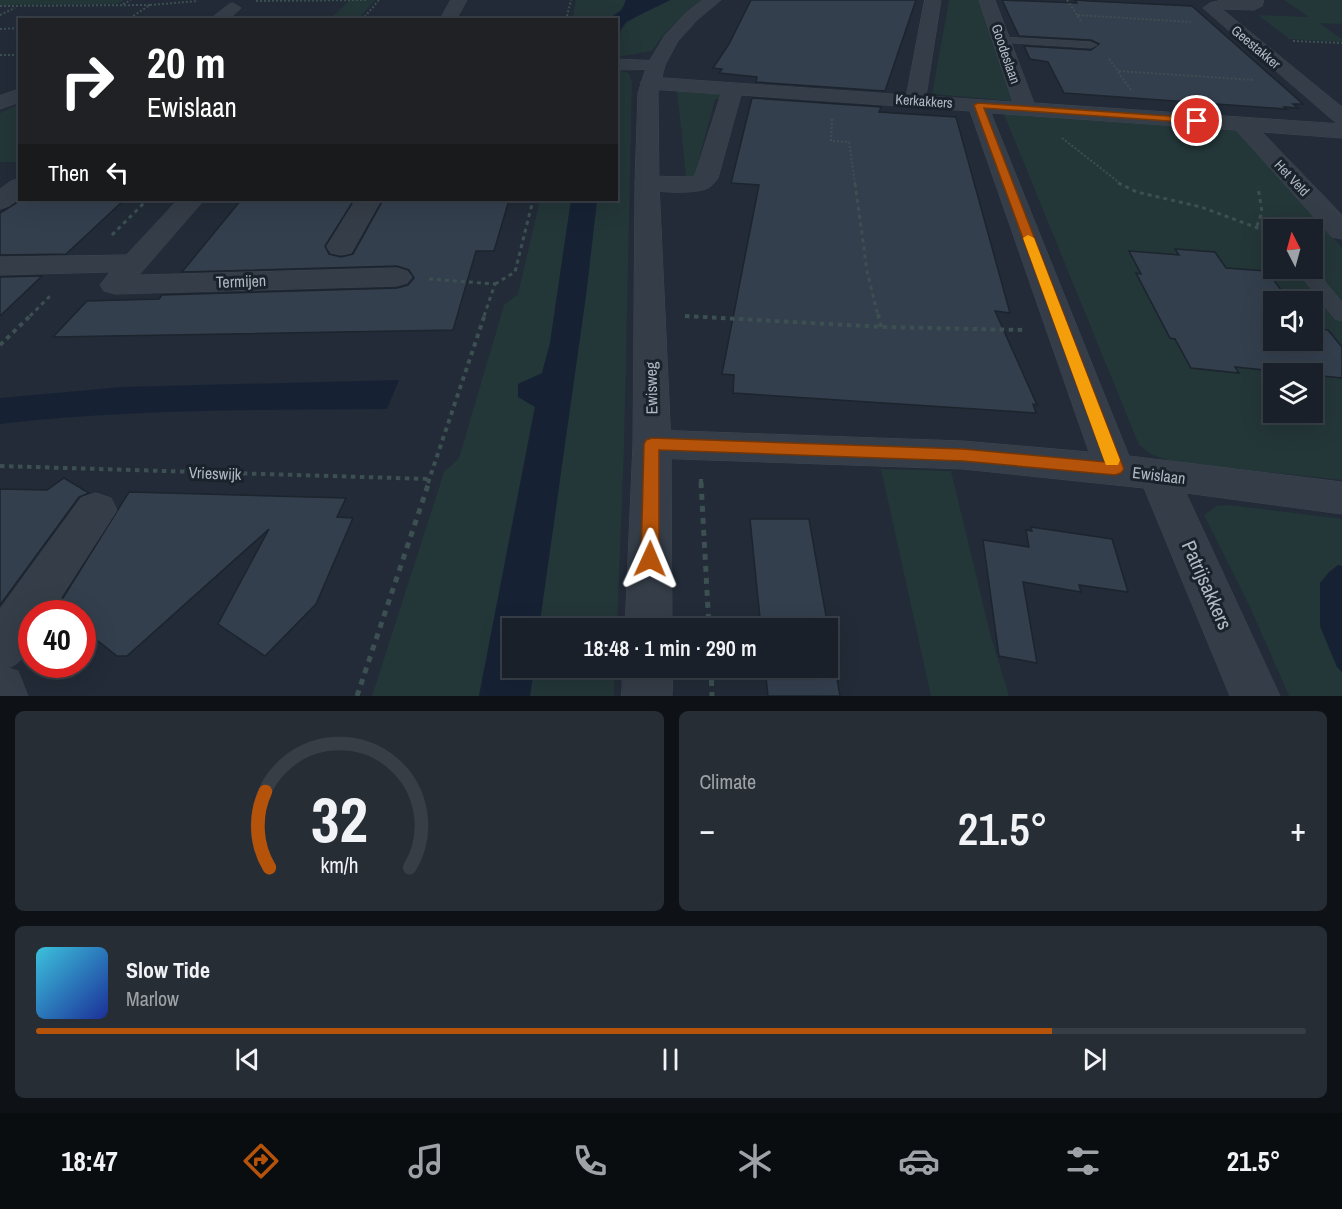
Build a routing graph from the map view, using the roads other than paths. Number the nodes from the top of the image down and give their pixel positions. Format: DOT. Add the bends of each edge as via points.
graph roads {
  1 [pos="459,0"];
  2 [pos="713,0"];
  3 [pos="933,0"];
  4 [pos="987,0"];
  5 [pos="1256,0"];
  6 [pos="1207,3"];
  7 [pos="233,8"];
  8 [pos="220,18"];
  9 [pos="449,18"];
  10 [pos="1002,40"];
  11 [pos="1095,45"];
  12 [pos="618,65"];
  13 [pos="653,74"];
  14 [pos="733,87"];
  15 [pos="18,96"];
  16 [pos="915,101"];
  17 [pos="0,103"];
  18 [pos="1003,107"];
  19 [pos="1342,118"];
  20 [pos="1242,124"];
  21 [pos="1342,131"];
  22 [pos="647,183"];
  23 [pos="18,188"];
  24 [pos="0,201"];
  25 [pos="190,201"];
  26 [pos="367,201"];
  27 [pos="1342,231"];
  28 [pos="341,247"];
  29 [pos="135,263"];
  30 [pos="0,266"];
  31 [pos="397,277"];
  32 [pos="1314,281"];
  33 [pos="1342,315"];
  34 [pos="652,444"];
  35 [pos="1115,469"];
  36 [pos="1158,475"];
  37 [pos="1342,498"];
  38 [pos="96,510"];
  39 [pos="648,618"];
  40 [pos="0,648"];
  41 [pos="648,678"];
  42 [pos="0,689"];
  43 [pos="3,696"];
  44 [pos="647,696"];
  45 [pos="1255,696"];
  1 -- 9 [label="street"];
  2 -- 13 [label="street, Ewisweg" via="679,28"];
  3 -- 16 [label="street"];
  4 -- 10 [label="street, Goodeslaan"];
  5 -- 6 [label="street, Geestakker" via="1254,5"];
  6 -- 19 [label="street, Geestakker"];
  7 -- 8 [label="street"];
  10 -- 11 [label="lane"];
  10 -- 18 [label="street, Goodeslaan"];
  12 -- 13 [label="street"];
  13 -- 14 [label="street, Kerkakkers"];
  13 -- 22 [label="street, Ewisweg" via="648,93"];
  14 -- 16 [label="street, Kerkakkers"];
  14 -- 22 [label="street" via="706,178 698,184"];
  15 -- 17 [label="street"];
  16 -- 18 [label="street, Kerkakkers"];
  18 -- 20 [label="street, Kerkakkers"];
  18 -- 35 [label="street, Goodeslaan" via="1063,331"];
  20 -- 21 [label="street, Kerkakkers"];
  20 -- 27 [label="street, Het Veld"];
  22 -- 34 [label="street, Ewisweg"];
  23 -- 24 [label="street"];
  25 -- 29 [label="street, Termijen"];
  26 -- 28 [label="street"];
  29 -- 30 [label="street"];
  29 -- 31 [label="street, Termijen" via="115,285"];
  32 -- 33 [label="lane"];
  34 -- 35 [label="street, Ewislaan" via="963,455"];
  34 -- 39 [label="street, Ewisweg"];
  35 -- 36 [label="street, Ewislaan"];
  36 -- 37 [label="street, Ewislaan"];
  36 -- 45 [label="street, Patrijsakkers"];
  38 -- 40 [label="street"];
  41 -- 44 [label="street"];
  42 -- 43 [label="street"];
}
